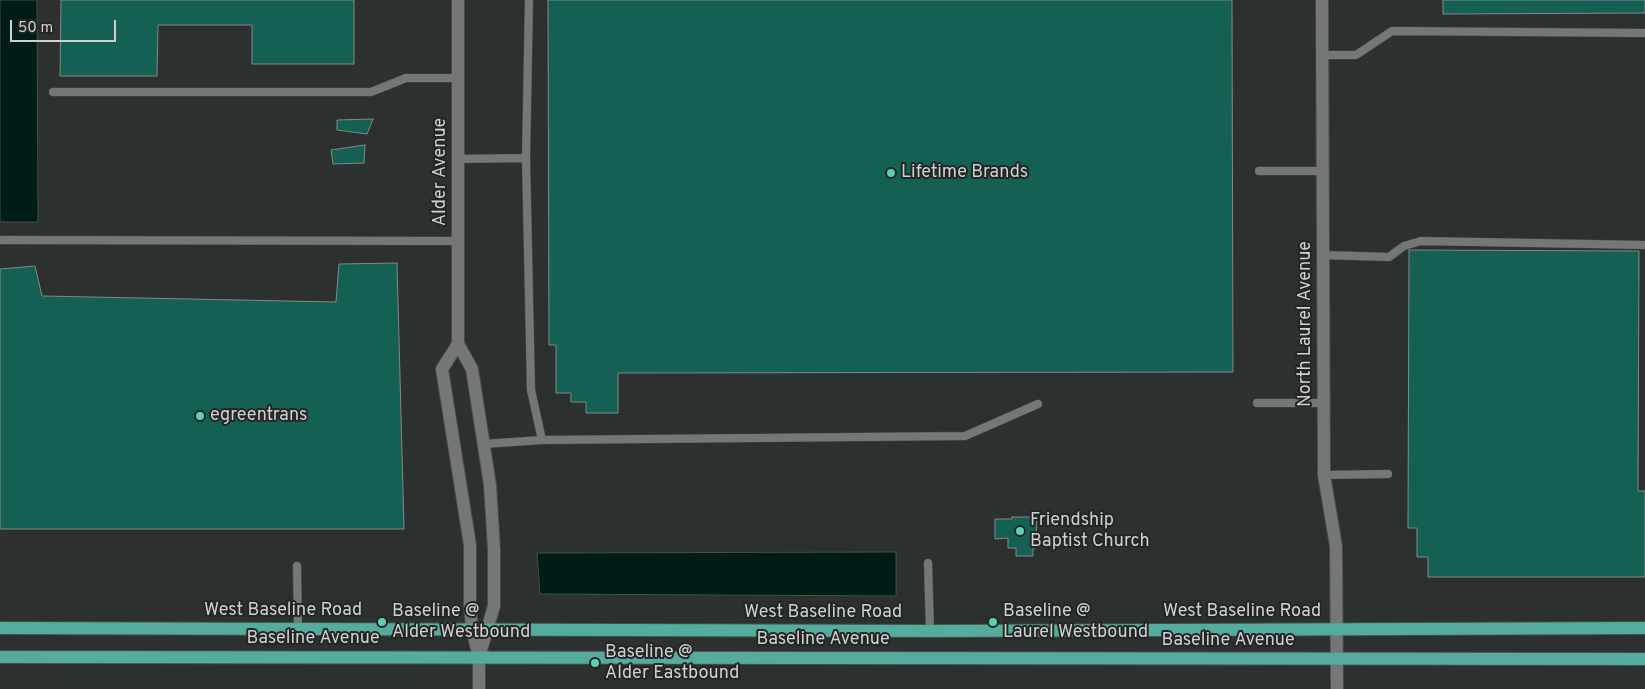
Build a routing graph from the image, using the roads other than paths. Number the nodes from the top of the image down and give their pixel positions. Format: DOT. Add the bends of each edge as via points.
graph roads {
  1 [pos="458,0"];
  2 [pos="529,0"];
  3 [pos="1322,0"];
  4 [pos="1645,33"];
  5 [pos="1322,55"];
  6 [pos="458,78"];
  7 [pos="53,92"];
  8 [pos="526,158"];
  9 [pos="458,159"];
  10 [pos="1259,171"];
  11 [pos="1322,171"];
  12 [pos="0,240"];
  13 [pos="458,241"];
  14 [pos="1645,245"];
  15 [pos="1323,255"];
  16 [pos="458,344"];
  17 [pos="1257,403"];
  18 [pos="1324,403"];
  19 [pos="1038,404"];
  20 [pos="542,440"];
  21 [pos="484,444"];
  22 [pos="1388,474"];
  23 [pos="1324,475"];
  24 [pos="928,563"];
  25 [pos="298,566"];
  26 [pos="0,628"];
  27 [pos="1645,628"];
  28 [pos="298,629"];
  29 [pos="472,629"];
  30 [pos="1337,629"];
  31 [pos="488,630"];
  32 [pos="930,631"];
  33 [pos="1337,653"];
  34 [pos="0,657"];
  35 [pos="479,657"];
  36 [pos="1645,659"];
  37 [pos="479,689"];
  38 [pos="1337,689"];
  1 -- 6 [label="main road, Alder Avenue"];
  2 -- 8 [label="lane"];
  3 -- 5 [label="main road, North Laurel Avenue"];
  4 -- 5 [label="lane" via="1392,31 1356,55"];
  5 -- 11 [label="main road, North Laurel Avenue"];
  6 -- 7 [label="lane" via="406,78 370,92"];
  6 -- 9 [label="main road, Alder Avenue"];
  8 -- 9 [label="lane"];
  8 -- 20 [label="lane" via="531,390"];
  9 -- 13 [label="main road, Alder Avenue"];
  10 -- 11 [label="lane"];
  11 -- 15 [label="main road, North Laurel Avenue"];
  12 -- 13 [label="lane"];
  13 -- 16 [label="main road, Alder Avenue"];
  14 -- 15 [label="lane" via="1421,241 1404,246 1389,257"];
  15 -- 18 [label="main road, North Laurel Avenue"];
  16 -- 21 [label="main road, Alder Avenue" via="472,369"];
  16 -- 29 [label="main road, Alder Avenue" via="442,369 470,545"];
  17 -- 18 [label="lane"];
  18 -- 23 [label="main road, North Laurel Avenue"];
  19 -- 20 [label="lane" via="964,436"];
  20 -- 21 [label="lane"];
  21 -- 31 [label="main road, Alder Avenue" via="494,550 494,606"];
  22 -- 23 [label="lane"];
  23 -- 30 [label="main road, North Laurel Avenue" via="1336,546"];
  24 -- 32 [label="lane"];
  25 -- 28 [label="lane"];
  26 -- 28 [label="main road, West Baseline Road"];
  27 -- 30 [label="main road, West Baseline Road"];
  28 -- 29 [label="main road, West Baseline Road"];
  29 -- 31 [label="main road, West Baseline Road"];
  29 -- 35 [label="main road, Alder Avenue"];
  30 -- 32 [label="main road, West Baseline Road"];
  30 -- 33 [label="main road, North Laurel Avenue"];
  31 -- 32 [label="main road, West Baseline Road"];
  31 -- 35 [label="main road, Alder Avenue"];
  33 -- 35 [label="main road, Baseline Avenue"];
  33 -- 36 [label="main road, Baseline Avenue"];
  33 -- 38 [label="main road, North Laurel Avenue"];
  34 -- 35 [label="main road, Baseline Avenue"];
  35 -- 37 [label="main road, Alder Avenue"];
}
